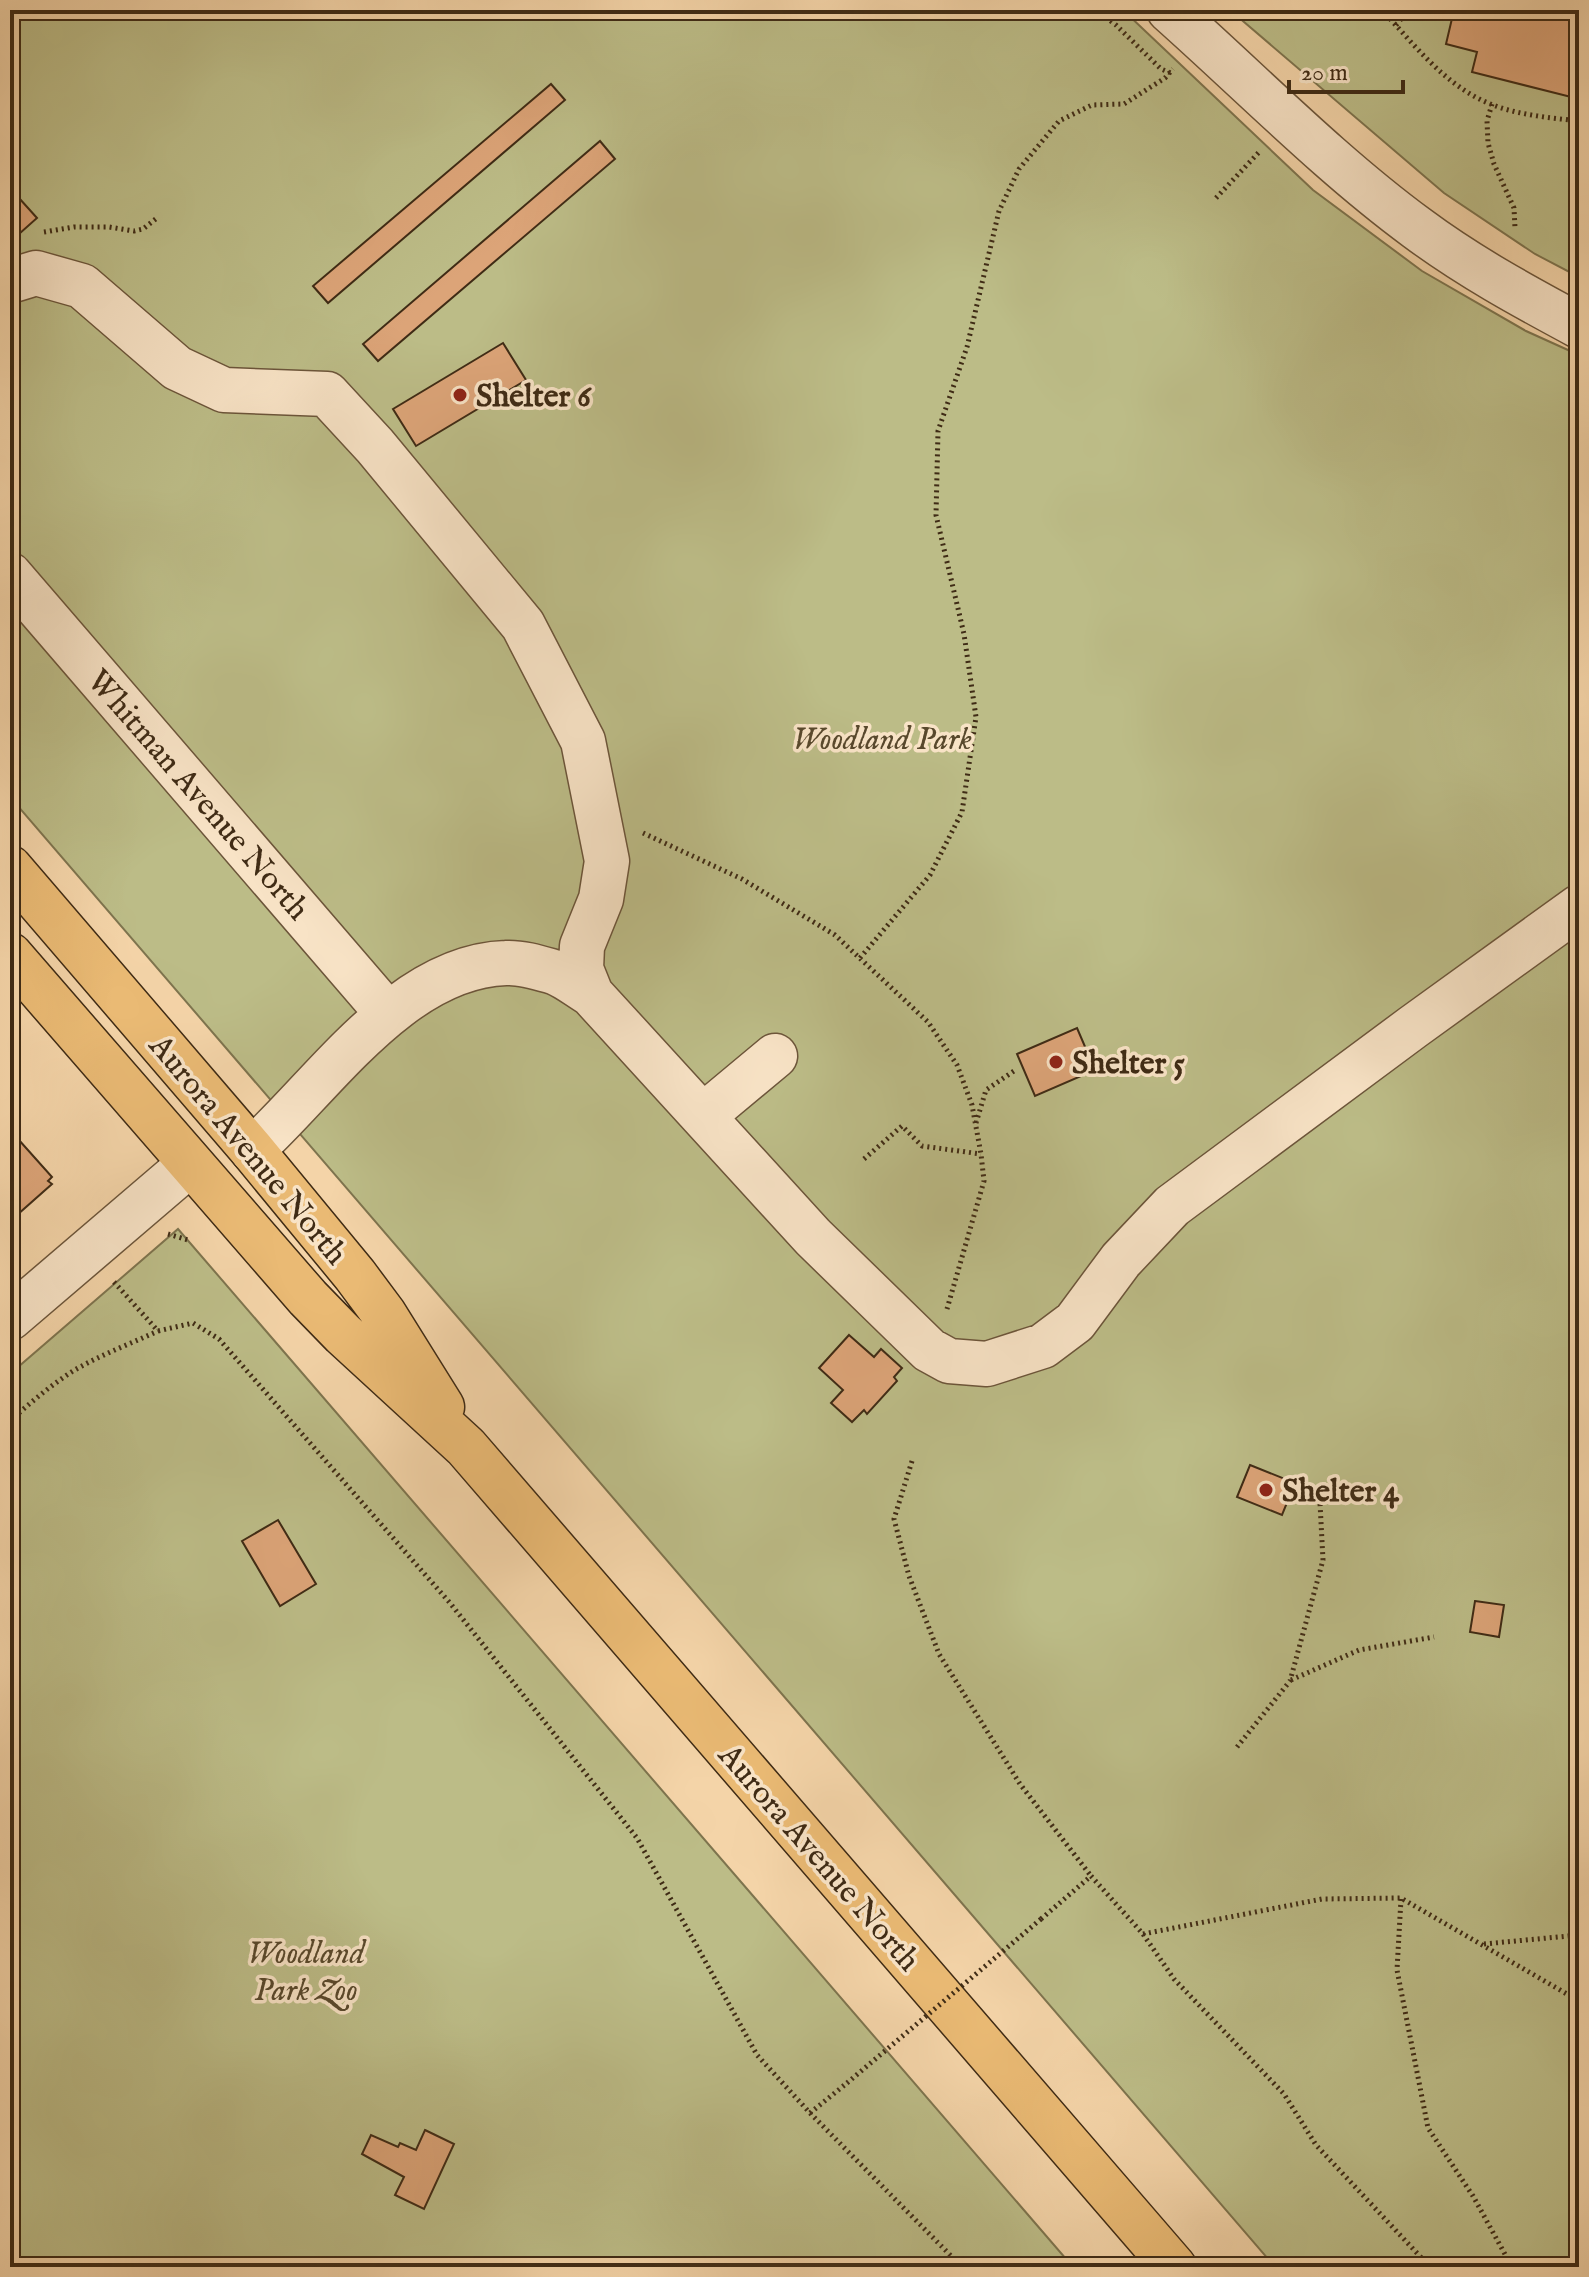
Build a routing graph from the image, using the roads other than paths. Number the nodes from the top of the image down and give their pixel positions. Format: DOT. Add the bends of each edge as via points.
graph roads {
  1 [pos="1169,10"];
  2 [pos="10,281"];
  3 [pos="1579,326"];
  4 [pos="10,575"];
  5 [pos="10,868"];
  6 [pos="1579,907"];
  7 [pos="10,955"];
  8 [pos="591,994"];
  9 [pos="388,1014"];
  10 [pos="775,1056"];
  11 [pos="703,1116"];
  12 [pos="252,1150"];
  13 [pos="190,1164"];
  14 [pos="10,1318"];
  15 [pos="466,1447"];
  16 [pos="1174,2267"];
  1 -- 3 [label="street" via="1416,227 1477,269"];
  2 -- 8 [label="street" via="36,273 82,286 177,368 224,390 327,394 523,625 583,741 607,861 601,899 582,946 581,969"];
  4 -- 9 [label="street, Whitman Avenue North"];
  5 -- 12 [label="highway, Aurora Avenue North"];
  6 -- 11 [label="street" via="1172,1206 1121,1260 1075,1322 1043,1346 987,1364 949,1361 929,1350 813,1237"];
  7 -- 13 [label="highway, Aurora Avenue North"];
  8 -- 9 [label="street" via="558,973 509,963 484,965 429,985"];
  8 -- 11 [label="street"];
  9 -- 12 [label="street"];
  10 -- 11 [label="street"];
  12 -- 15 [label="highway, Aurora Avenue North" via="384,1314"];
  13 -- 14 [label="street"];
  13 -- 15 [label="highway, Aurora Avenue North" via="317,1307"];
  15 -- 16 [label="highway, Aurora Avenue North"];
}
